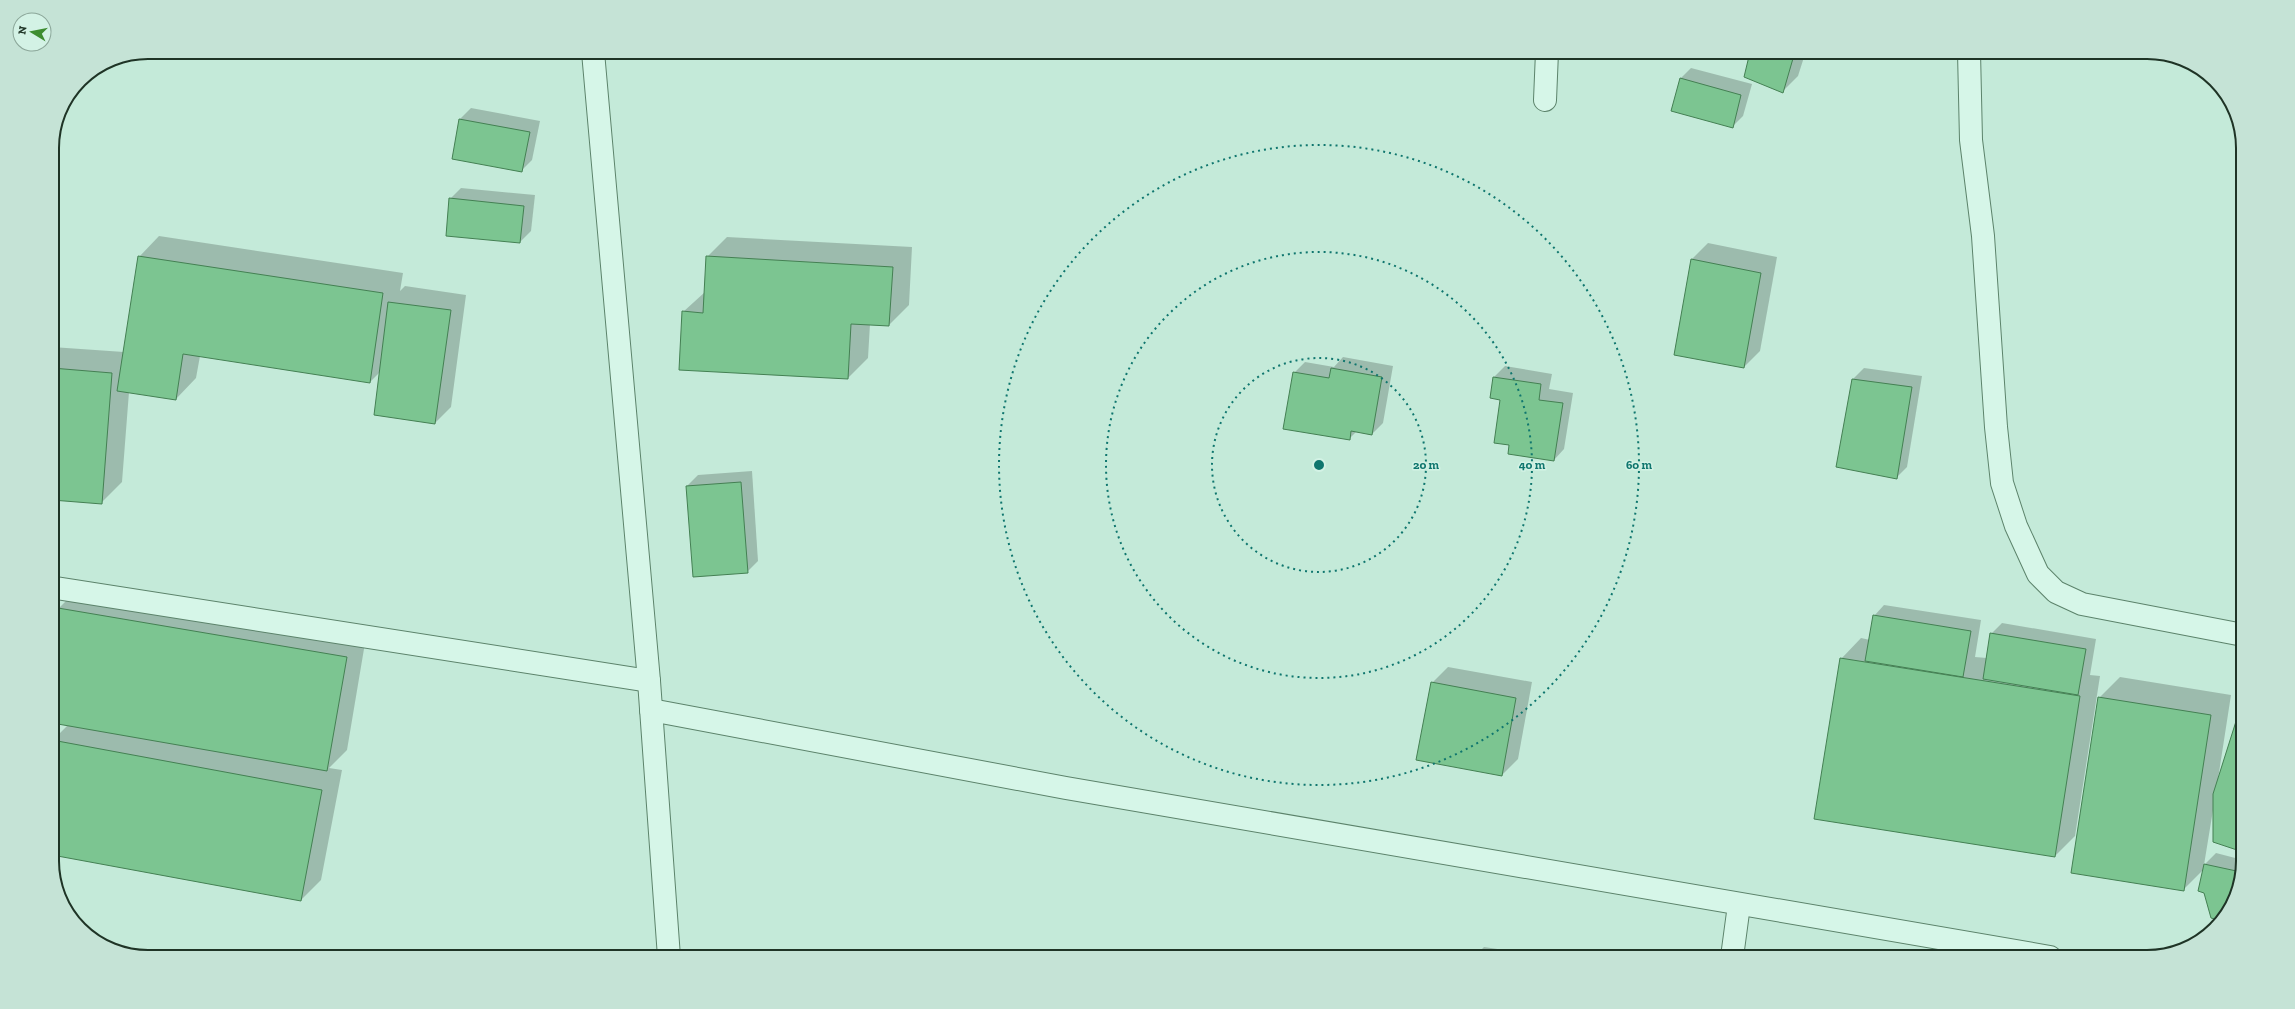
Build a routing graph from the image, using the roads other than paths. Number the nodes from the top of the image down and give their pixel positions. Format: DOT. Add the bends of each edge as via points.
graph roads {
  1 [pos="594,59"];
  2 [pos="1547,59"];
  3 [pos="1969,59"];
  4 [pos="1545,100"];
  5 [pos="59,588"];
  6 [pos="2236,635"];
  7 [pos="649,681"];
  8 [pos="651,710"];
  9 [pos="1739,905"];
  10 [pos="668,950"];
  11 [pos="1733,950"];
  12 [pos="2008,950"];
  1 -- 7 [label="street"];
  2 -- 4 [label="street"];
  3 -- 6 [label="street" via="1971,140 1983,236 2002,483 2016,526 2038,574 2056,592 2082,604"];
  5 -- 7 [label="street"];
  7 -- 8 [label="street"];
  8 -- 9 [label="street" via="1066,788"];
  8 -- 10 [label="street"];
  9 -- 11 [label="street"];
  9 -- 12 [label="street"];
}
